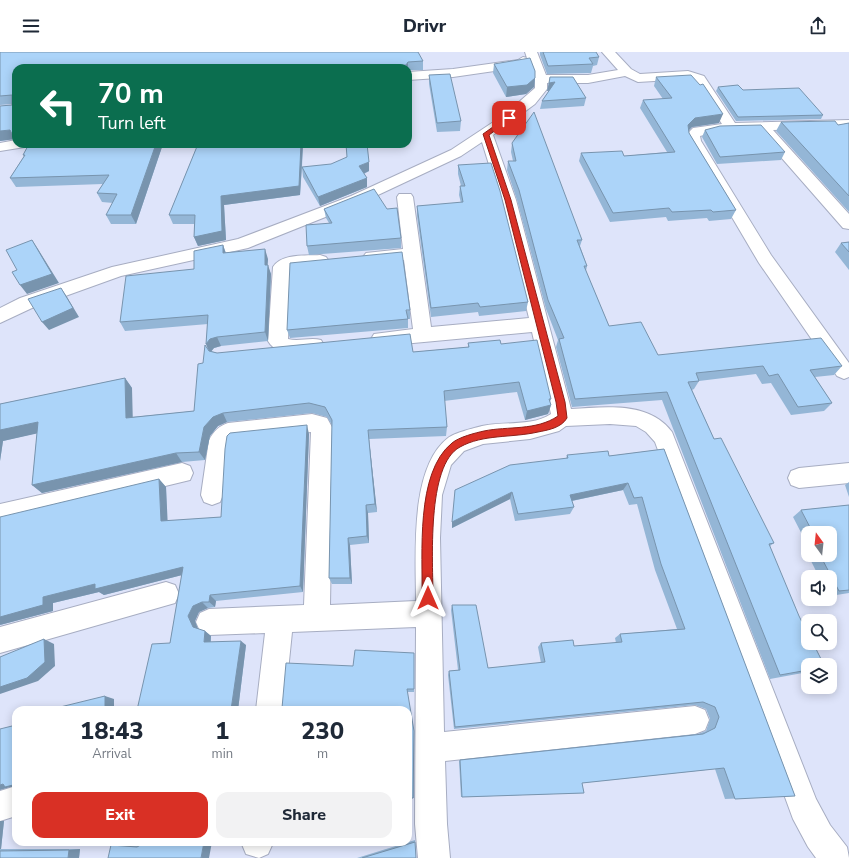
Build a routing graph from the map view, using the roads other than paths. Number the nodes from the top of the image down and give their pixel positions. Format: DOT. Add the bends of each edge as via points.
graph roads {
  1 [pos="531,52"];
  2 [pos="535,52"];
  3 [pos="608,52"];
  4 [pos="627,72"];
  5 [pos="412,76"];
  6 [pos="541,80"];
  7 [pos="849,124"];
  8 [pos="731,127"];
  9 [pos="763,128"];
  10 [pos="486,134"];
  11 [pos="12,146"];
  12 [pos="0,148"];
  13 [pos="405,197"];
  14 [pos="849,224"];
  15 [pos="412,254"];
  16 [pos="358,258"];
  17 [pos="335,260"];
  18 [pos="0,316"];
  19 [pos="540,324"];
  20 [pos="423,336"];
  21 [pos="362,341"];
  22 [pos="332,343"];
  23 [pos="287,347"];
  24 [pos="265,349"];
  25 [pos="844,371"];
  26 [pos="562,418"];
  27 [pos="182,473"];
  28 [pos="849,473"];
  29 [pos="800,478"];
  30 [pos="212,495"];
  31 [pos="0,515"];
  32 [pos="166,594"];
  33 [pos="428,614"];
  34 [pos="317,617"];
  35 [pos="280,619"];
  36 [pos="209,622"];
  37 [pos="0,640"];
  38 [pos="270,706"];
  39 [pos="695,720"];
  40 [pos="430,748"];
  41 [pos="12,802"];
  42 [pos="0,806"];
  43 [pos="434,858"];
  44 [pos="836,858"];
  1 -- 2 [label="street"];
  1 -- 5 [label="street" via="522,63 452,74"];
  1 -- 6 [label="street"];
  3 -- 4 [label="street"];
  4 -- 6 [label="street" via="588,79"];
  4 -- 8 [label="street" via="638,78 688,75 700,78"];
  6 -- 10 [label="street" via="541,88 530,101"];
  7 -- 9 [label="street"];
  8 -- 9 [label="street"];
  8 -- 25 [label="street" via="698,131 693,135 694,141 765,258"];
  9 -- 14 [label="street"];
  10 -- 18 [label="street" via="456,152 357,199 275,232 242,244 118,271 80,282"];
  10 -- 19 [label="street" via="508,200"];
  11 -- 12 [label="street"];
  13 -- 15 [label="street"];
  15 -- 16 [label="street"];
  15 -- 20 [label="street"];
  17 -- 23 [label="street" via="289,263 282,268 278,341"];
  19 -- 20 [label="street"];
  19 -- 26 [label="street"];
  20 -- 21 [label="street"];
  22 -- 23 [label="street"];
  23 -- 24 [label="street"];
  26 -- 33 [label="street" via="551,425 483,435 456,444 441,461 431,494"];
  26 -- 44 [label="street" via="637,418 654,425 664,438 804,808 819,836"];
  27 -- 31 [label="street"];
  28 -- 29 [label="street"];
  30 -- 34 [label="street" via="220,440 228,432 319,424 322,429"];
  32 -- 37 [label="street"];
  33 -- 34 [label="street"];
  33 -- 40 [label="street"];
  34 -- 35 [label="street"];
  35 -- 36 [label="street"];
  35 -- 38 [label="street"];
  39 -- 40 [label="street"];
  40 -- 43 [label="street"];
  41 -- 42 [label="street"];
}
